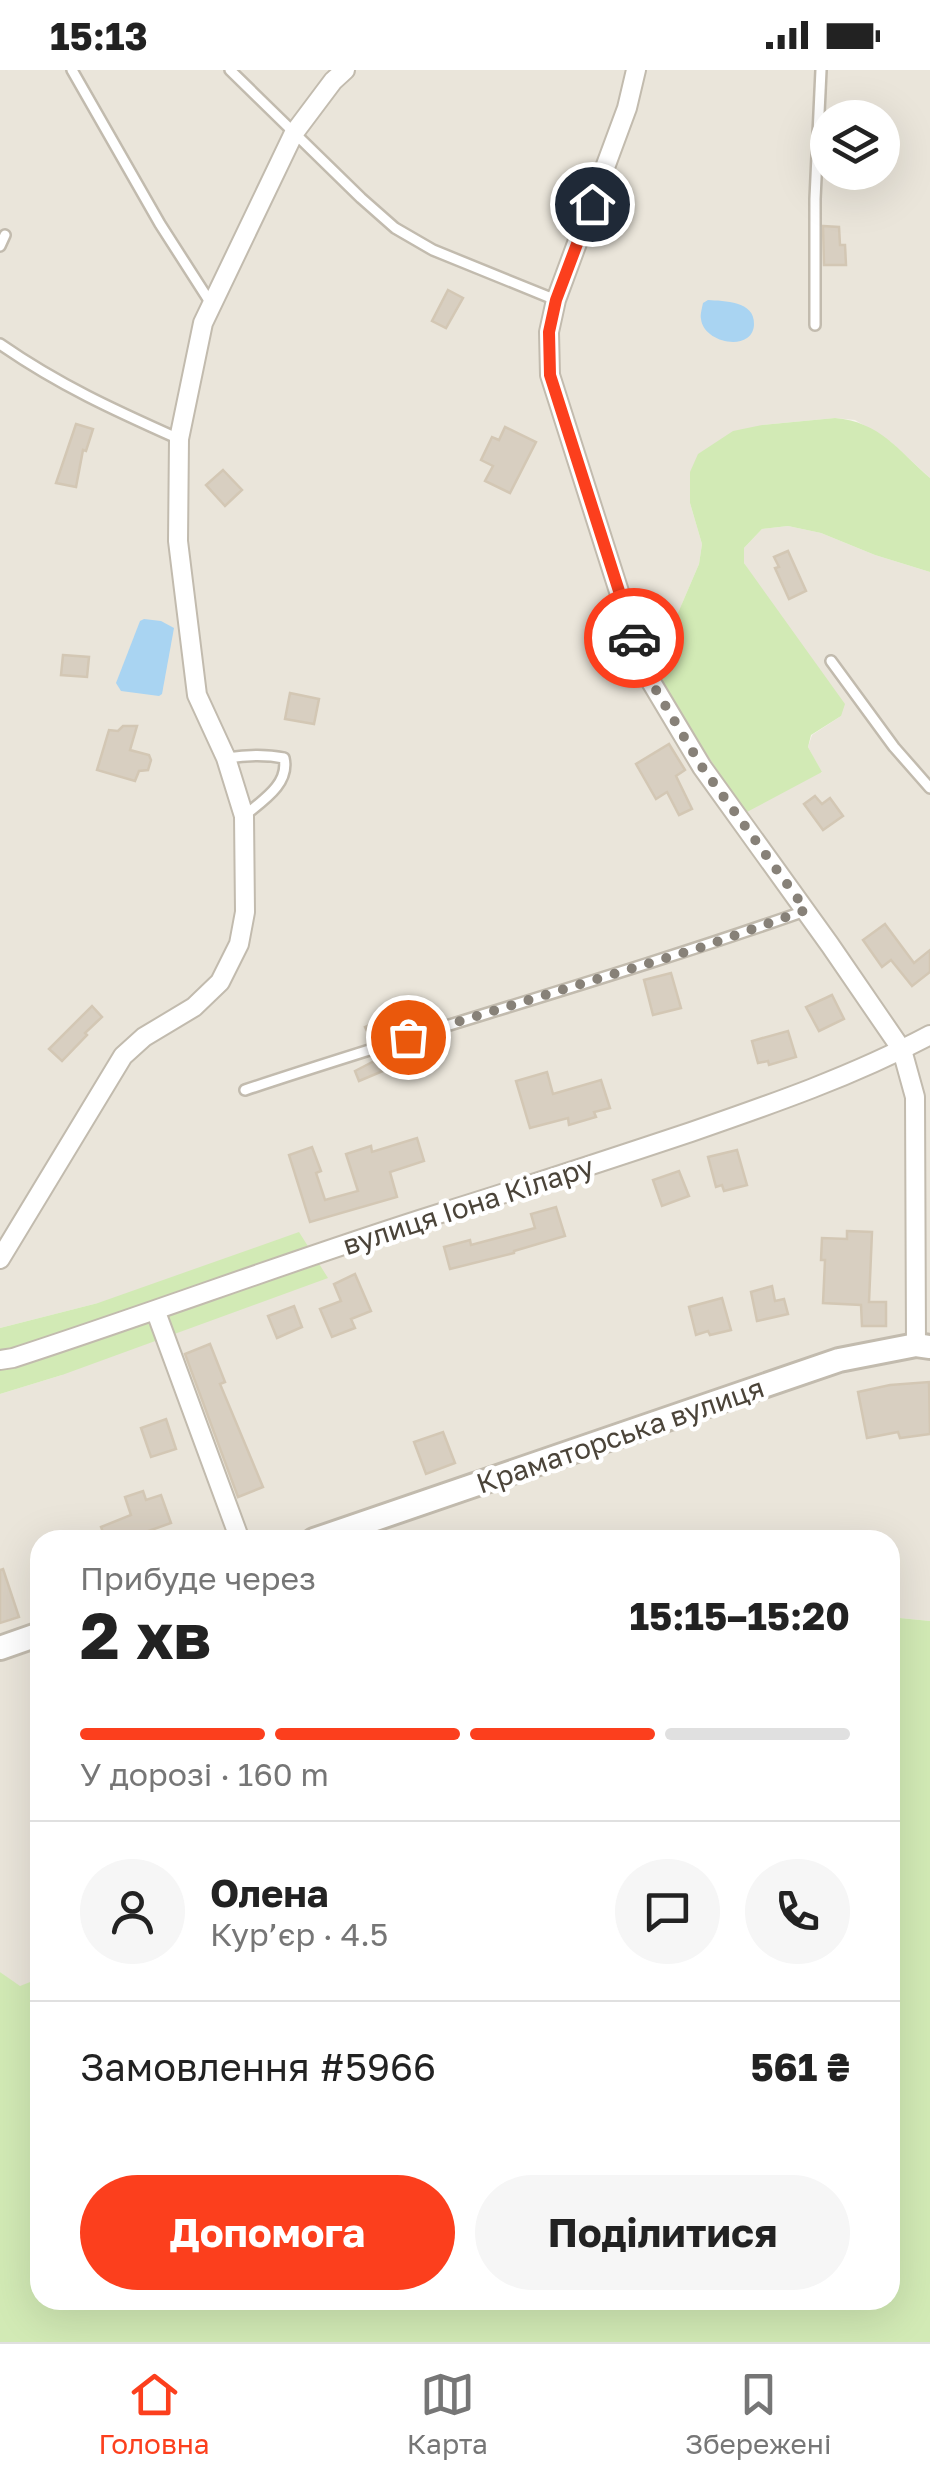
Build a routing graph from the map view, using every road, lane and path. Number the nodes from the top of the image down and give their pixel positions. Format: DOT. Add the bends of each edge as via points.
graph roads {
  1 [pos="72,70"];
  2 [pos="230,70"];
  3 [pos="345,70"];
  4 [pos="636,70"];
  5 [pos="821,70"];
  6 [pos="294,133"];
  7 [pos="5,234"];
  8 [pos="0,246"];
  9 [pos="556,300"];
  10 [pos="212,304"];
  11 [pos="815,324"];
  12 [pos="0,344"];
  13 [pos="180,439"];
  14 [pos="831,662"];
  15 [pos="226,758"];
  16 [pos="930,788"];
  17 [pos="244,816"];
  18 [pos="806,910"];
  19 [pos="930,1035"];
  20 [pos="902,1050"];
  21 [pos="245,1090"];
  22 [pos="0,1258"];
  23 [pos="156,1312"];
  24 [pos="923,1346"];
  25 [pos="0,1360"];
  26 [pos="236,1530"];
  27 [pos="343,1530"];
  28 [pos="30,1638"];
  29 [pos="0,1648"];
  1 -- 10 [label="lane"];
  2 -- 6 [label="lane"];
  3 -- 6 [label="street"];
  4 -- 9 [label="street"];
  5 -- 11 [label="lane"];
  6 -- 9 [label="lane" via="395,228"];
  6 -- 10 [label="street"];
  7 -- 8 [label="lane"];
  9 -- 18 [label="street" via="550,375 644,670 702,767"];
  10 -- 13 [label="street"];
  12 -- 13 [label="lane" via="84,396"];
  13 -- 15 [label="street" via="178,541 196,695"];
  14 -- 16 [label="lane"];
  15 -- 17 [label="street"];
  15 -- 17 [label="lane" via="274,756 286,764 279,785"];
  17 -- 22 [label="street" via="245,912 239,944 220,982 194,1008 122,1056"];
  18 -- 20 [label="street"];
  18 -- 21 [label="lane"];
  19 -- 20 [label="street, вулиця Іона Кілару"];
  20 -- 23 [label="street, вулиця Іона Кілару" via="797,1096"];
  20 -- 24 [label="street" via="915,1097"];
  23 -- 25 [label="street, вулиця Іона Кілару"];
  23 -- 26 [label="street"];
  24 -- 27 [label="street, Краматорська вулиця" via="838,1360"];
  28 -- 29 [label="street"];
}
